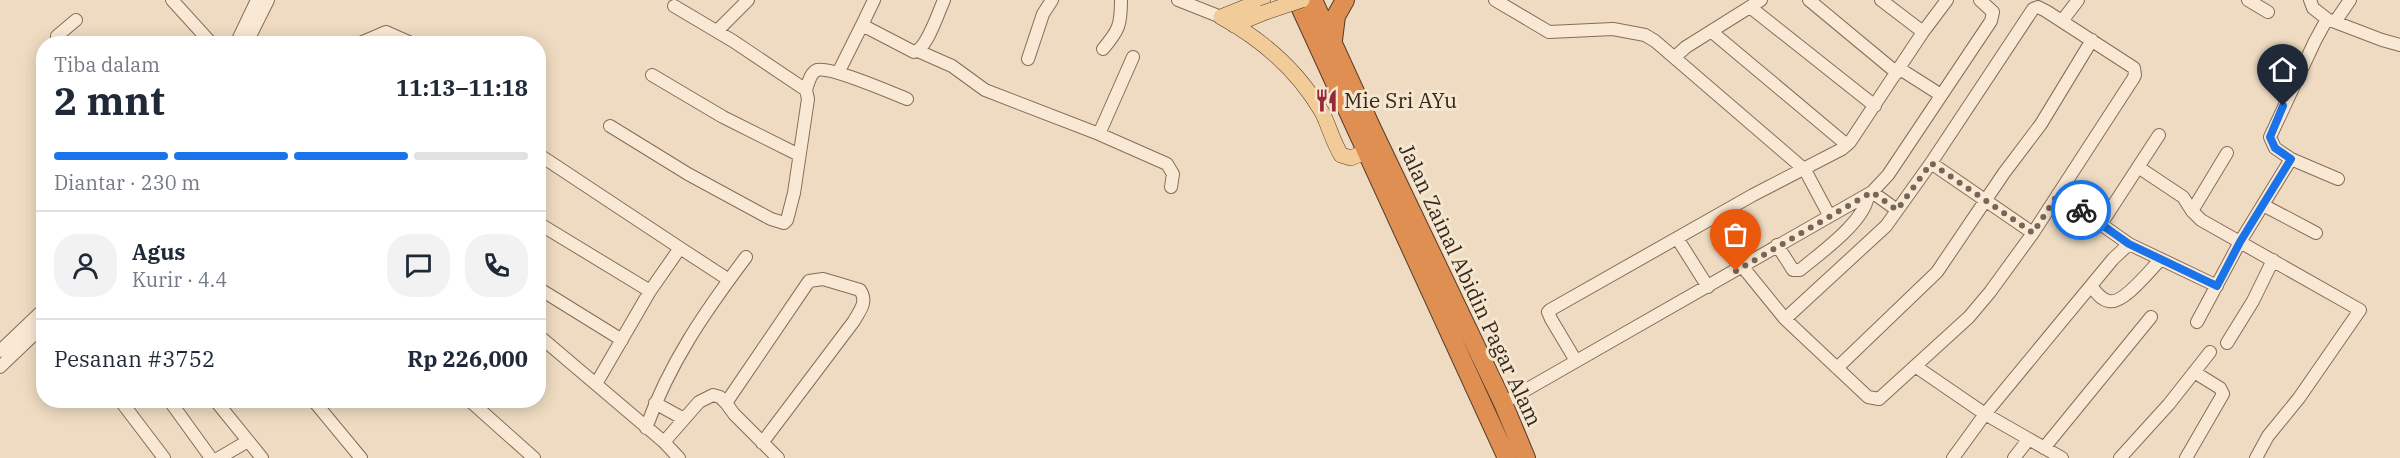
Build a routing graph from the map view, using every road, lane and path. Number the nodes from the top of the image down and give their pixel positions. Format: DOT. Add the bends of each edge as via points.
graph roads {
  1 [pos="172,0"];
  2 [pos="257,0"];
  3 [pos="268,0"];
  4 [pos="748,0"];
  5 [pos="874,0"];
  6 [pos="944,0"];
  7 [pos="1052,0"];
  8 [pos="1121,0"];
  9 [pos="1178,0"];
  10 [pos="1297,0"];
  11 [pos="1302,0"];
  12 [pos="1313,0"];
  13 [pos="1345,0"];
  14 [pos="1495,0"];
  15 [pos="1761,0"];
  16 [pos="1809,0"];
  17 [pos="1881,0"];
  18 [pos="1980,0"];
  19 [pos="2078,0"];
  20 [pos="2248,0"];
  21 [pos="2310,0"];
  22 [pos="2350,0"];
  23 [pos="1943,2"];
  24 [pos="1262,5"];
  25 [pos="674,6"];
  26 [pos="1750,7"];
  27 [pos="2268,12"];
  28 [pos="76,20"];
  29 [pos="1228,21"];
  30 [pos="2062,21"];
  31 [pos="2331,21"];
  32 [pos="862,25"];
  33 [pos="717,32"];
  34 [pos="1923,32"];
  35 [pos="1712,33"];
  36 [pos="57,36"];
  37 [pos="205,36"];
  38 [pos="241,36"];
  39 [pos="250,36"];
  40 [pos="377,36"];
  41 [pos="395,36"];
  42 [pos="2092,40"];
  43 [pos="1333,44"];
  44 [pos="2400,45"];
  45 [pos="921,47"];
  46 [pos="1102,49"];
  47 [pos="1133,57"];
  48 [pos="1675,57"];
  49 [pos="1028,59"];
  50 [pos="1898,71"];
  51 [pos="838,73"];
  52 [pos="652,75"];
  53 [pos="806,90"];
  54 [pos="1941,95"];
  55 [pos="907,99"];
  56 [pos="1875,106"];
  57 [pos="610,126"];
  58 [pos="1099,134"];
  59 [pos="2159,135"];
  60 [pos="1847,145"];
  61 [pos="1365,152"];
  62 [pos="2227,153"];
  63 [pos="799,156"];
  64 [pos="546,159"];
  65 [pos="2291,159"];
  66 [pos="1931,163"];
  67 [pos="2139,167"];
  68 [pos="1804,170"];
  69 [pos="2338,179"];
  70 [pos="1171,187"];
  71 [pos="1870,194"];
  72 [pos="2058,194"];
  73 [pos="1985,201"];
  74 [pos="2263,205"];
  75 [pos="1897,210"];
  76 [pos="2192,212"];
  77 [pos="1829,215"];
  78 [pos="2102,225"];
  79 [pos="546,228"];
  80 [pos="2033,233"];
  81 [pos="2316,233"];
  82 [pos="1677,238"];
  83 [pos="2240,242"];
  84 [pos="2129,244"];
  85 [pos="1778,245"];
  86 [pos="680,248"];
  87 [pos="746,258"];
  88 [pos="2161,259"];
  89 [pos="2274,260"];
  90 [pos="1742,266"];
  91 [pos="729,280"];
  92 [pos="2091,286"];
  93 [pos="2217,286"];
  94 [pos="1708,287"];
  95 [pos="650,291"];
  96 [pos="546,293"];
  97 [pos="2151,317"];
  98 [pos="36,318"];
  99 [pos="1785,319"];
  100 [pos="2197,322"];
  101 [pos="36,330"];
  102 [pos="622,340"];
  103 [pos="16,342"];
  104 [pos="546,342"];
  105 [pos="2227,343"];
  106 [pos="2210,352"];
  107 [pos="0,359"];
  108 [pos="1576,361"];
  109 [pos="1916,366"];
  110 [pos="0,368"];
  111 [pos="1837,368"];
  112 [pos="2194,372"];
  113 [pos="596,384"];
  114 [pos="655,403"];
  115 [pos="726,403"];
  116 [pos="1503,403"];
  117 [pos="126,408"];
  118 [pos="175,408"];
  119 [pos="221,408"];
  120 [pos="320,408"];
  121 [pos="478,408"];
  122 [pos="1985,414"];
  123 [pos="684,419"];
  124 [pos="646,428"];
  125 [pos="2028,440"];
  126 [pos="248,441"];
  127 [pos="664,442"];
  128 [pos="762,443"];
  129 [pos="2043,448"];
  130 [pos="1502,457"];
  131 [pos="164,458"];
  132 [pos="211,458"];
  133 [pos="219,458"];
  134 [pos="262,458"];
  135 [pos="361,458"];
  136 [pos="534,458"];
  137 [pos="679,458"];
  138 [pos="778,458"];
  139 [pos="1526,458"];
  140 [pos="1953,458"];
  141 [pos="2014,458"];
  142 [pos="2062,458"];
  143 [pos="2120,458"];
  144 [pos="2186,458"];
  145 [pos="2256,458"];
  1 -- 37 [label="street"];
  2 -- 38 [label="street"];
  3 -- 39 [label="street"];
  4 -- 33 [label="street"];
  5 -- 32 [label="street"];
  6 -- 45 [label="street"];
  7 -- 49 [label="street" via="1043,14"];
  8 -- 46 [label="street" via="1117,33"];
  9 -- 29 [label="street"];
  10 -- 61 [label="highway, Jalan Zainal Abidin Pagar Alam"];
  11 -- 24 [label="main road, bridge"];
  12 -- 43 [label="highway, Jalan Zainal Abidin Pagar Alam"];
  13 -- 43 [label="highway" via="1336,16"];
  14 -- 48 [label="street" via="1550,32 1629,31 1650,38"];
  15 -- 26 [label="street"];
  16 -- 50 [label="street"];
  17 -- 34 [label="street"];
  18 -- 54 [label="street" via="1993,17"];
  19 -- 30 [label="street"];
  20 -- 27 [label="street"];
  21 -- 31 [label="street" via="2313,8"];
  22 -- 31 [label="street"];
  23 -- 34 [label="street"];
  24 -- 29 [label="main road"];
  25 -- 33 [label="street"];
  26 -- 35 [label="street"];
  26 -- 56 [label="street"];
  28 -- 36 [label="street"];
  29 -- 61 [label="main road" via="1275,53 1292,71 1320,109 1341,155 1351,158"];
  30 -- 42 [label="street"];
  30 -- 66 [label="street" via="2040,8 2033,9"];
  31 -- 44 [label="street"];
  31 -- 65 [label="street" via="2270,137 2275,148"];
  32 -- 45 [label="street" via="914,52"];
  32 -- 51 [label="street"];
  33 -- 53 [label="street"];
  34 -- 50 [label="street"];
  35 -- 48 [label="street"];
  35 -- 60 [label="street"];
  40 -- 41 [label="street" via="386,32"];
  42 -- 72 [label="street" via="2134,68 2135,75"];
  42 -- 73 [label="street" via="2041,124"];
  43 -- 116 [label="highway, Jalan Zainal Abidin Pagar Alam"];
  45 -- 58 [label="street" via="986,90"];
  47 -- 58 [label="street"];
  48 -- 68 [label="street"];
  50 -- 54 [label="street"];
  50 -- 56 [label="street"];
  51 -- 53 [label="street" via="816,70"];
  51 -- 55 [label="street"];
  52 -- 63 [label="street"];
  53 -- 63 [label="street"];
  54 -- 71 [label="street" via="1888,175"];
  56 -- 60 [label="street"];
  57 -- 63 [label="street" via="688,174 784,223 794,193"];
  58 -- 70 [label="street" via="1167,164 1173,174"];
  59 -- 67 [label="street"];
  60 -- 68 [label="street"];
  61 -- 130 [label="highway, Jalan Zainal Abidin Pagar Alam"];
  62 -- 76 [label="street"];
  64 -- 86 [label="street"];
  65 -- 69 [label="street"];
  65 -- 74 [label="street"];
  66 -- 73 [label="street"];
  66 -- 75 [label="street"];
  67 -- 76 [label="street" via="2183,197"];
  67 -- 78 [label="street"];
  68 -- 77 [label="street"];
  68 -- 82 [label="street"];
  71 -- 75 [label="street"];
  71 -- 77 [label="street"];
  71 -- 85 [label="street" via="1859,216 1800,270 1793,270"];
  72 -- 78 [label="street"];
  72 -- 80 [label="street"];
  73 -- 80 [label="street"];
  73 -- 111 [label="street" via="1937,272"];
  74 -- 81 [label="street"];
  74 -- 83 [label="street"];
  75 -- 99 [label="street" via="1886,226"];
  76 -- 83 [label="street"];
  77 -- 85 [label="street"];
  78 -- 84 [label="street"];
  79 -- 95 [label="street"];
  80 -- 109 [label="street" via="1979,306"];
  82 -- 94 [label="street"];
  82 -- 108 [label="street" via="1548,312"];
  83 -- 89 [label="street"];
  83 -- 93 [label="street"];
  84 -- 88 [label="street"];
  84 -- 92 [label="street"];
  85 -- 90 [label="street"];
  86 -- 91 [label="street"];
  86 -- 95 [label="street"];
  87 -- 91 [label="street"];
  88 -- 92 [label="street" via="2126,296 2116,301 2102,298"];
  88 -- 93 [label="street"];
  89 -- 105 [label="street"];
  89 -- 145 [label="street" via="2360,310"];
  90 -- 94 [label="street"];
  90 -- 99 [label="street"];
  91 -- 114 [label="street" via="681,350"];
  92 -- 122 [label="street"];
  93 -- 100 [label="street"];
  94 -- 108 [label="street"];
  95 -- 102 [label="street"];
  96 -- 102 [label="street"];
  97 -- 129 [label="street"];
  98 -- 103 [label="street"];
  99 -- 111 [label="street"];
  101 -- 103 [label="street"];
  102 -- 113 [label="street"];
  103 -- 107 [label="street"];
  103 -- 110 [label="street"];
  104 -- 113 [label="street"];
  106 -- 112 [label="street"];
  108 -- 116 [label="street"];
  109 -- 111 [label="street" via="1876,400"];
  109 -- 122 [label="street"];
  112 -- 143 [label="street"];
  112 -- 144 [label="street" via="2223,394"];
  113 -- 124 [label="street"];
  114 -- 123 [label="street"];
  114 -- 124 [label="street"];
  115 -- 123 [label="street" via="713,395 705,398"];
  115 -- 128 [label="street"];
  115 -- 128 [label="street" via="809,281 823,279 860,290 865,297 855,321"];
  116 -- 139 [label="highway, Jalan Zainal Abidin Pagar Alam"];
  117 -- 131 [label="street"];
  118 -- 132 [label="street"];
  119 -- 126 [label="street"];
  120 -- 135 [label="street"];
  121 -- 136 [label="street"];
  122 -- 125 [label="street"];
  122 -- 140 [label="street"];
  123 -- 127 [label="street"];
  124 -- 127 [label="street"];
  125 -- 129 [label="street"];
  125 -- 141 [label="street"];
  126 -- 133 [label="street"];
  126 -- 134 [label="street"];
  127 -- 137 [label="street"];
  128 -- 138 [label="street"];
  129 -- 142 [label="street"];
}
